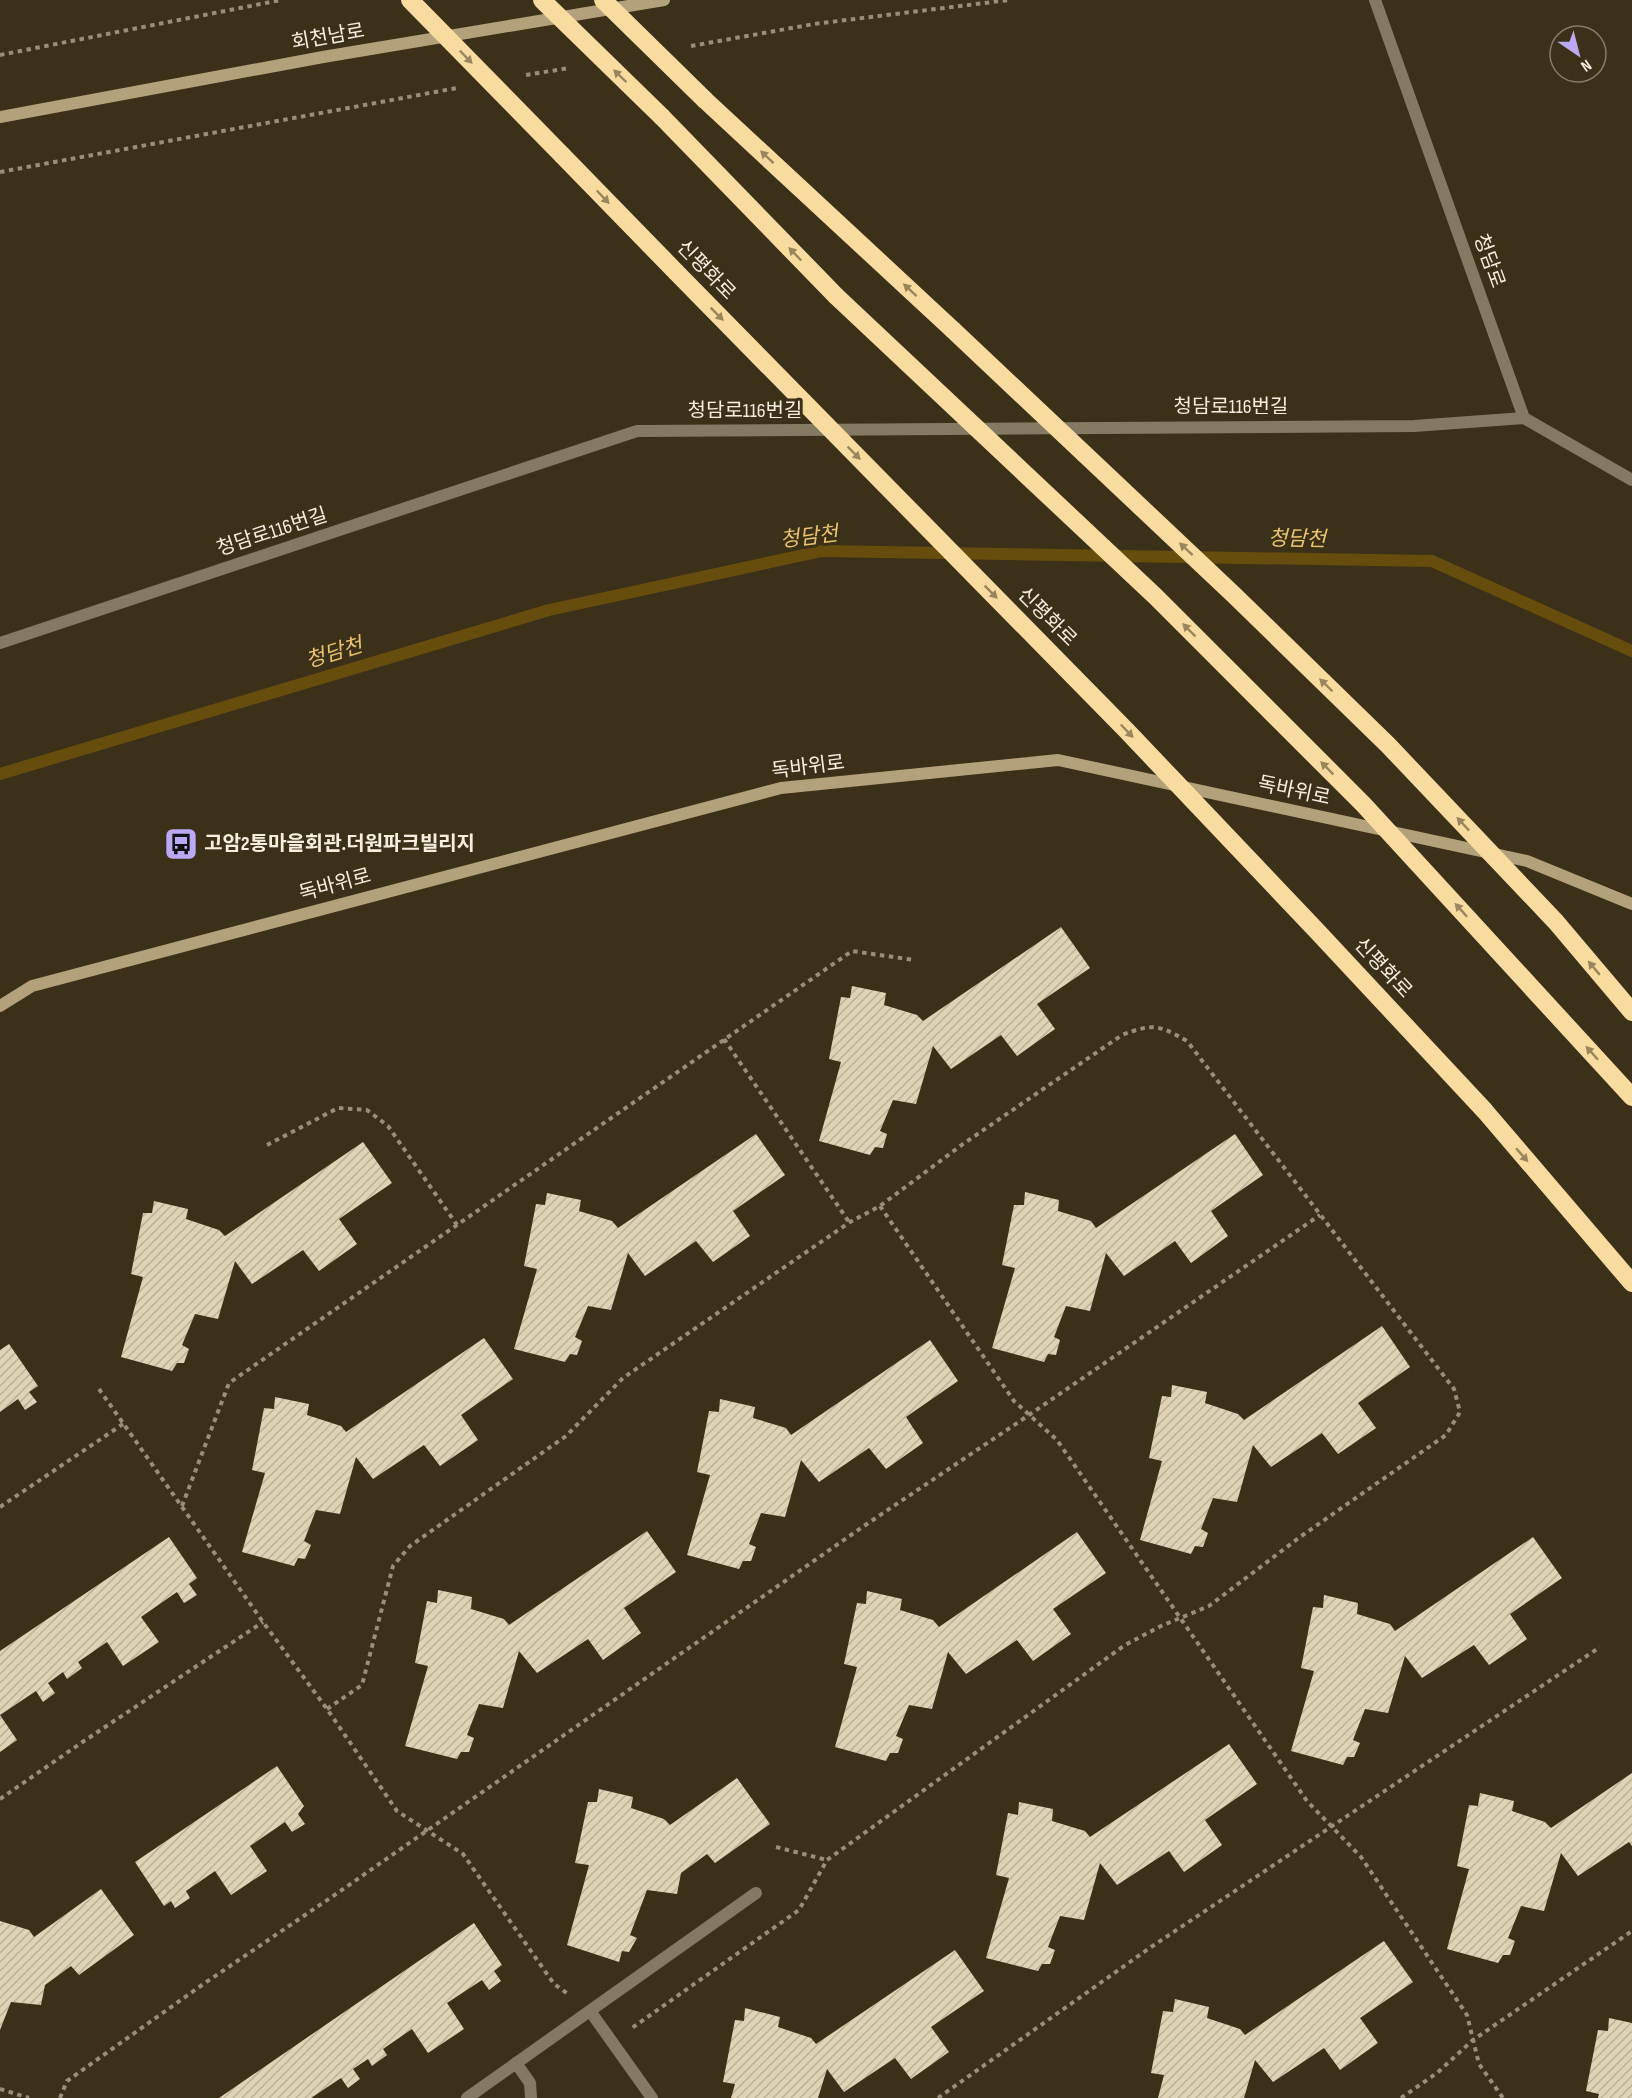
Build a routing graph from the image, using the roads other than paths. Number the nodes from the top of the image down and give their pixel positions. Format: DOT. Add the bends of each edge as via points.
graph roads {
  1 [pos="410,0"];
  2 [pos="542,0"];
  3 [pos="603,0"];
  4 [pos="664,0"];
  5 [pos="1375,0"];
  6 [pos="0,117"];
  7 [pos="1524,418"];
  8 [pos="1632,480"];
  9 [pos="0,642"];
  10 [pos="1632,904"];
  11 [pos="0,1006"];
  12 [pos="1632,1012"];
  13 [pos="1632,1097"];
  14 [pos="1632,1283"];
  15 [pos="756,1893"];
  16 [pos="590,2010"];
  17 [pos="516,2063"];
  18 [pos="467,2098"];
  19 [pos="531,2098"];
  20 [pos="652,2098"];
  1 -- 14 [label="highway, 신평화로, one-way, bridge" via="1127,730 1484,1110"];
  13 -- 2 [label="highway, one-way, bridge" via="1364,804 1156,597 836,296"];
  12 -- 3 [label="highway, one-way, bridge" via="1556,922 1388,745"];
  4 -- 6 [label="main road, 회천남로" via="323,57"];
  5 -- 7 [label="street, 청담로"];
  7 -- 8 [label="street"];
  7 -- 9 [label="street, 청담로116번길" via="1414,426 637,431"];
  10 -- 11 [label="main road, 독바위로" via="1527,861 1058,760 781,788 32,987"];
  15 -- 16 [label="street"];
  16 -- 17 [label="street"];
  16 -- 20 [label="street"];
  17 -- 18 [label="street"];
  17 -- 19 [label="street" via="530,2083"];
}
